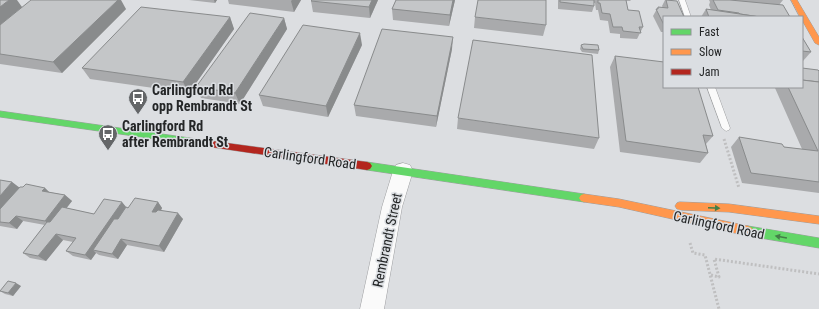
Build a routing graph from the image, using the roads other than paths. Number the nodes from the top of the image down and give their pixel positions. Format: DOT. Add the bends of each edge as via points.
graph roads {
  1 [pos="682,0"];
  2 [pos="794,0"];
  3 [pos="688,16"];
  4 [pos="819,43"];
  5 [pos="712,88"];
  6 [pos="0,114"];
  7 [pos="726,128"];
  8 [pos="403,171"];
  9 [pos="619,203"];
  10 [pos="819,220"];
  11 [pos="819,243"];
  12 [pos="372,309"];
  1 -- 3 [label="lane"];
  2 -- 4 [label="main road"];
  5 -- 7 [label="lane"];
  6 -- 8 [label="main road, Carlingford Road"];
  8 -- 9 [label="main road, Carlingford Road"];
  8 -- 12 [label="street, Rembrandt Street" via="392,207"];
  9 -- 10 [label="main road, Carlingford Road, one-way" via="729,208"];
  11 -- 9 [label="main road, Carlingford Road, one-way" via="741,230"];
}
